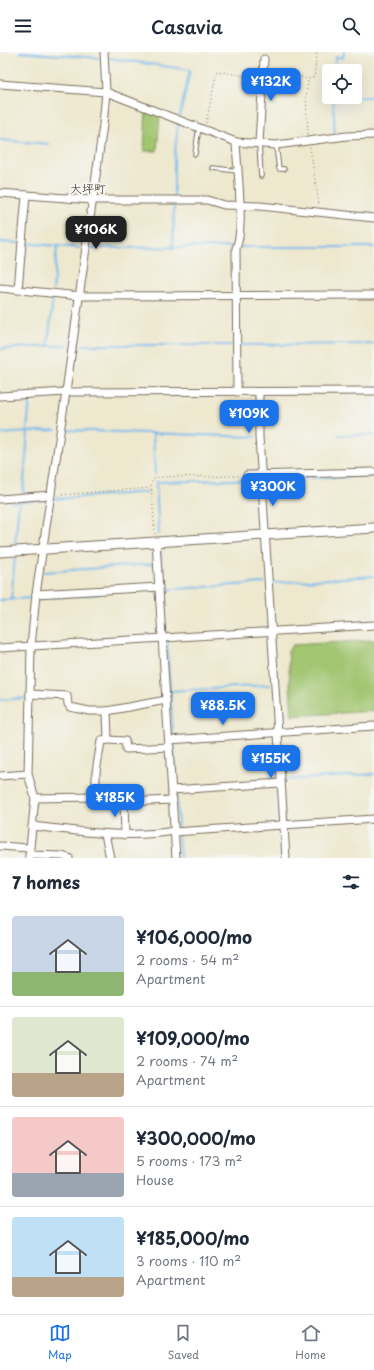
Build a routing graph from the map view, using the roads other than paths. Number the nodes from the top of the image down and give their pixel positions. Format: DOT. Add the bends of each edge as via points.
graph roads {
  1 [pos="104,52"];
  2 [pos="264,59"];
  3 [pos="0,84"];
  4 [pos="106,92"];
  5 [pos="202,128"];
  6 [pos="374,135"];
  7 [pos="236,142"];
  8 [pos="259,143"];
  9 [pos="276,145"];
  10 [pos="195,154"];
  11 [pos="213,168"];
  12 [pos="284,169"];
  13 [pos="238,171"];
  14 [pos="261,176"];
  15 [pos="0,193"];
  16 [pos="26,195"];
  17 [pos="92,200"];
  18 [pos="240,205"];
  19 [pos="374,218"];
  20 [pos="0,288"];
  21 [pos="18,290"];
  22 [pos="374,295"];
  23 [pos="80,296"];
  24 [pos="237,296"];
  25 [pos="374,391"];
  26 [pos="66,392"];
  27 [pos="237,392"];
  28 [pos="259,392"];
  29 [pos="0,396"];
  30 [pos="374,472"];
  31 [pos="246,475"];
  32 [pos="262,478"];
  33 [pos="51,495"];
  34 [pos="0,499"];
  35 [pos="374,528"];
  36 [pos="265,535"];
  37 [pos="156,542"];
  38 [pos="43,549"];
  39 [pos="0,552"];
  40 [pos="159,587"];
  41 [pos="36,594"];
  42 [pos="374,625"];
  43 [pos="271,632"];
  44 [pos="162,639"];
  45 [pos="31,646"];
  46 [pos="0,648"];
  47 [pos="30,694"];
  48 [pos="166,700"];
  49 [pos="107,711"];
  50 [pos="374,726"];
  51 [pos="278,732"];
  52 [pos="108,740"];
  53 [pos="169,743"];
  54 [pos="28,774"];
  55 [pos="0,776"];
  56 [pos="281,783"];
  57 [pos="172,790"];
  58 [pos="96,797"];
  59 [pos="34,798"];
  60 [pos="172,800"];
  61 [pos="124,802"];
  62 [pos="374,819"];
  63 [pos="284,825"];
  64 [pos="32,826"];
  65 [pos="174,831"];
  66 [pos="105,834"];
  67 [pos="125,835"];
  68 [pos="0,846"];
  69 [pos="29,854"];
  70 [pos="69,858"];
  71 [pos="110,858"];
  72 [pos="176,858"];
  73 [pos="286,858"];
  1 -- 4 [label="street"];
  2 -- 8 [label="street"];
  3 -- 4 [label="street"];
  4 -- 5 [label="street"];
  4 -- 17 [label="street"];
  5 -- 7 [label="street"];
  5 -- 10 [label="lane"];
  6 -- 9 [label="street"];
  7 -- 8 [label="street"];
  7 -- 13 [label="street"];
  8 -- 9 [label="street"];
  8 -- 14 [label="lane"];
  9 -- 12 [label="lane" via="279,169"];
  11 -- 13 [label="lane"];
  13 -- 18 [label="street"];
  15 -- 16 [label="street"];
  16 -- 17 [label="street"];
  16 -- 21 [label="street"];
  17 -- 18 [label="street" via="207,200 224,205"];
  17 -- 23 [label="street"];
  18 -- 19 [label="street"];
  18 -- 24 [label="street" via="239,243 236,248"];
  20 -- 21 [label="street"];
  21 -- 23 [label="street"];
  22 -- 24 [label="street"];
  23 -- 24 [label="street"];
  23 -- 26 [label="street"];
  24 -- 27 [label="street"];
  25 -- 28 [label="street"];
  26 -- 27 [label="street"];
  26 -- 29 [label="street"];
  26 -- 33 [label="street"];
  27 -- 28 [label="street"];
  28 -- 32 [label="street"];
  30 -- 32 [label="street"];
  31 -- 32 [label="street"];
  32 -- 36 [label="street"];
  33 -- 34 [label="street"];
  33 -- 38 [label="street"];
  35 -- 36 [label="street"];
  36 -- 37 [label="street"];
  36 -- 43 [label="street"];
  37 -- 38 [label="street"];
  37 -- 40 [label="street"];
  38 -- 39 [label="street"];
  38 -- 41 [label="street"];
  40 -- 41 [label="street"];
  40 -- 44 [label="street"];
  41 -- 45 [label="street"];
  42 -- 43 [label="street"];
  43 -- 44 [label="street"];
  43 -- 51 [label="street"];
  44 -- 45 [label="street"];
  44 -- 48 [label="street"];
  45 -- 46 [label="street"];
  45 -- 47 [label="street"];
  47 -- 49 [label="street" via="67,696 70,707"];
  47 -- 54 [label="street"];
  48 -- 49 [label="street"];
  48 -- 53 [label="street"];
  49 -- 52 [label="street"];
  50 -- 51 [label="street"];
  51 -- 53 [label="street"];
  51 -- 56 [label="street"];
  52 -- 53 [label="street" via="125,741 126,749"];
  52 -- 58 [label="street" via="101,741 96,772"];
  53 -- 57 [label="street"];
  54 -- 55 [label="street"];
  54 -- 59 [label="street"];
  56 -- 57 [label="street"];
  56 -- 63 [label="street"];
  57 -- 60 [label="street"];
  58 -- 59 [label="street"];
  58 -- 61 [label="street"];
  59 -- 64 [label="street"];
  60 -- 61 [label="street"];
  60 -- 65 [label="street"];
  61 -- 67 [label="street"];
  62 -- 63 [label="street"];
  63 -- 65 [label="street"];
  63 -- 73 [label="street"];
  64 -- 66 [label="street"];
  64 -- 69 [label="street"];
  65 -- 67 [label="street"];
  65 -- 72 [label="street"];
  66 -- 67 [label="street"];
  66 -- 71 [label="street"];
  68 -- 69 [label="street"];
  69 -- 70 [label="street"];
}
